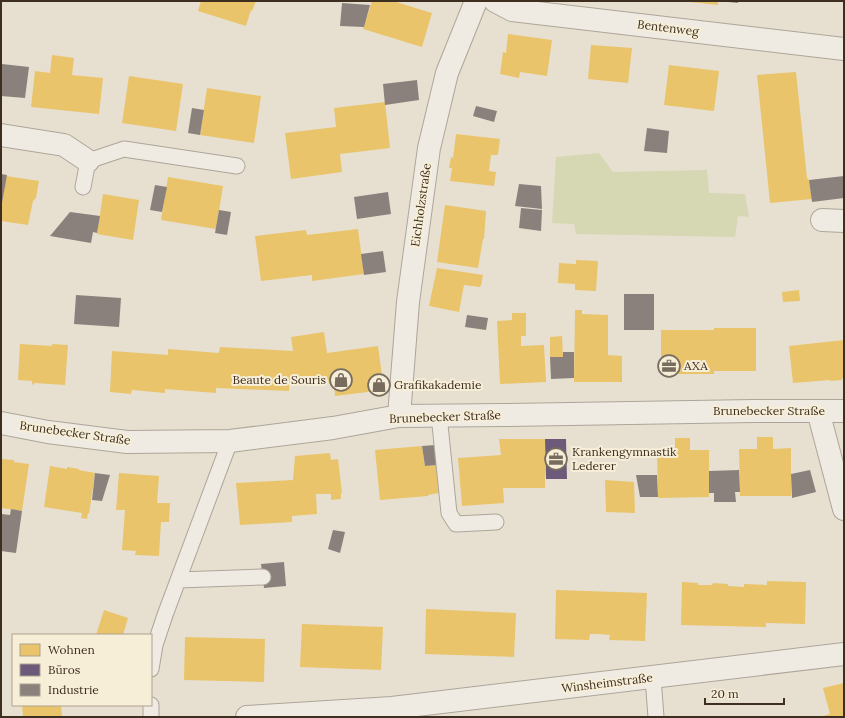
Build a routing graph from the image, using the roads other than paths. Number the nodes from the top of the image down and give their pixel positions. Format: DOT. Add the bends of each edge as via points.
graph roads {
  1 [pos="476,1"];
  2 [pos="495,1"];
  3 [pos="844,48"];
  4 [pos="1,135"];
  5 [pos="88,161"];
  6 [pos="237,166"];
  7 [pos="83,187"];
  8 [pos="822,220"];
  9 [pos="844,221"];
  10 [pos="818,411"];
  11 [pos="844,411"];
  12 [pos="439,415"];
  13 [pos="399,416"];
  14 [pos="1,423"];
  15 [pos="230,440"];
  16 [pos="844,509"];
  17 [pos="496,522"];
  18 [pos="262,577"];
  19 [pos="178,580"];
  20 [pos="844,654"];
  21 [pos="152,663"];
  22 [pos="653,678"];
  23 [pos="150,706"];
  24 [pos="370,713"];
  25 [pos="151,717"];
  26 [pos="247,717"];
  27 [pos="656,717"];
  1 -- 13 [label="street, Eichholzstraße" via="447,73 429,148 408,302"];
  2 -- 3 [label="street, Bentenweg" via="512,10"];
  4 -- 5 [label="street" via="64,145"];
  5 -- 6 [label="lane" via="124,149"];
  5 -- 7 [label="lane"];
  8 -- 9 [label="street"];
  10 -- 11 [label="street, Brunebecker Straße"];
  10 -- 12 [label="street, Brunebecker Straße"];
  10 -- 16 [label="street"];
  12 -- 13 [label="street, Brunebecker Straße"];
  12 -- 17 [label="lane" via="449,513 456,524"];
  13 -- 15 [label="street, Brunebecker Straße" via="333,428"];
  14 -- 15 [label="street, Brunebecker Straße" via="126,442"];
  15 -- 19 [label="lane"];
  18 -- 19 [label="lane"];
  19 -- 21 [label="lane" via="155,646"];
  20 -- 22 [label="street, Winsheimstraße"];
  22 -- 24 [label="street, Winsheimstraße" via="392,708"];
  22 -- 27 [label="lane"];
  23 -- 25 [label="lane"];
  24 -- 26 [label="street, Winsheimstraße"];
}
